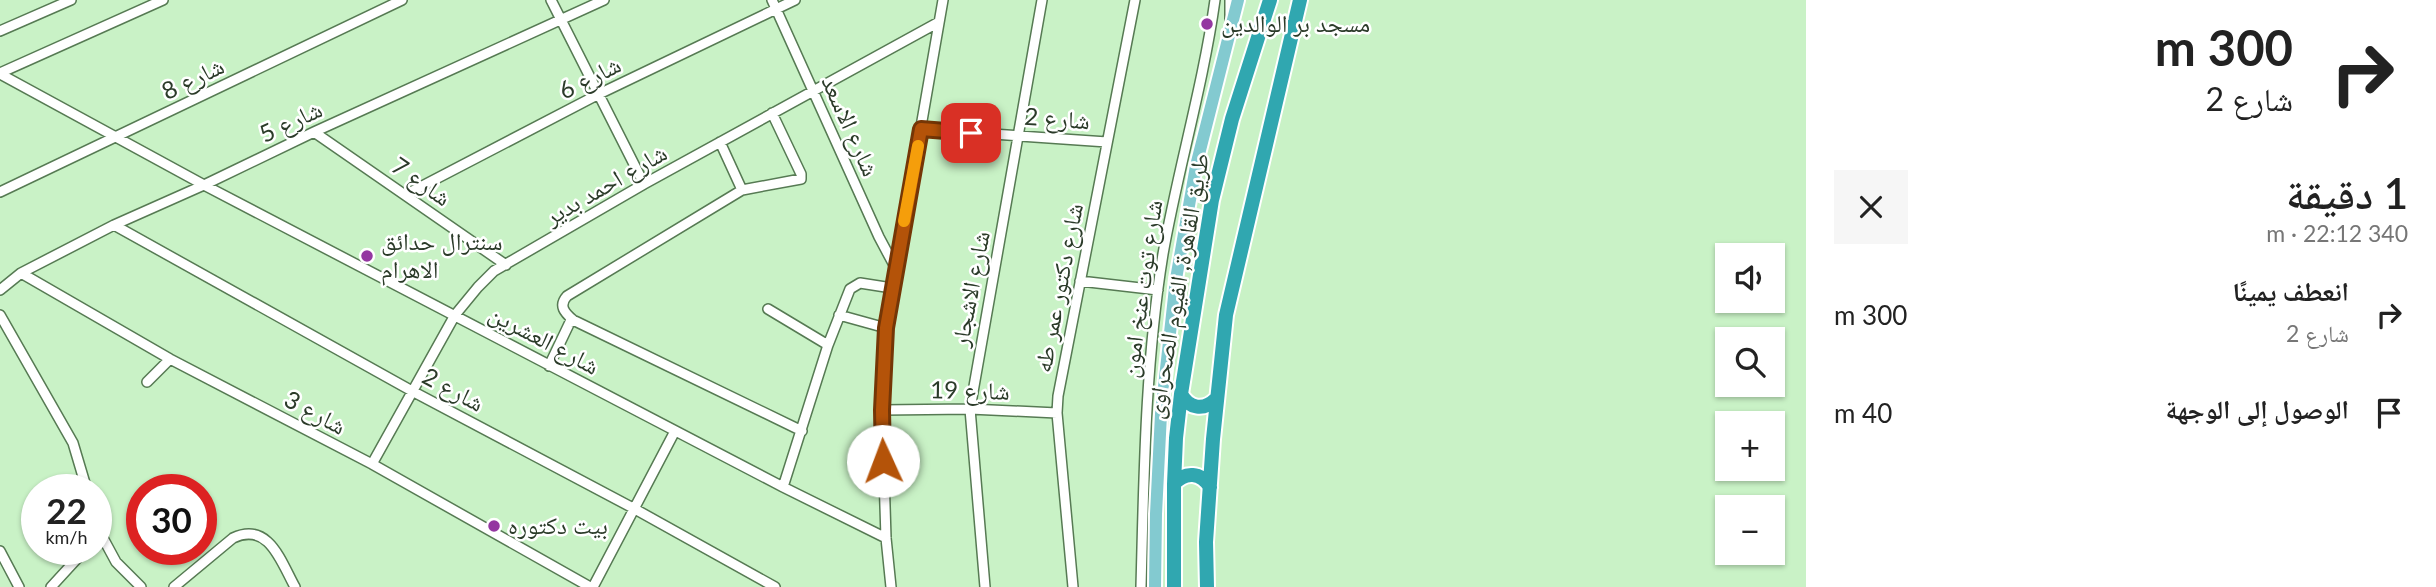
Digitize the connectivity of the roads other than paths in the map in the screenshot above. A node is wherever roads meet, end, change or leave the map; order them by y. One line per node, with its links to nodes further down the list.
1 (71, 0): 19 (street)
2 (163, 0): 20 (street)
3 (402, 0): 27 (street, شارع 8)
4 (551, 0): 16 (street)
5 (604, 0): 16 (street, شارع 5)
6 (795, 0): 15 (street, شارع 6)
7 (943, 0): 17 (street)
8 (1042, 0): 26 (street, شارع الاشجار)
9 (1135, 0): 29 (street, شارع دكتور عمر طه)
10 (1215, 0): 42 (street, شارع توت عنخ امون)
11 (1230, 0): 18 (street)
12 (1238, 0): 18 (main road)
13 (1270, 0): 54 (highway, طريق القاهرة, الفيوم الصحراوى)
14 (1300, 0): 55 (highway)
15 (774, 5): 21 (street, شارع الاسعد); 22 (street, شارع 6)
16 (561, 21): 22 (street); 25 (street, شارع 5)
17 (939, 22): 21 (street, شارع احمد بدير); 24 (street)
18 (1230, 24): 82 (main road)
19 (0, 31)
20 (0, 74): 27 (street, شارع العشرين)
21 (813, 90): 23 (street, شارع احمد بدير); 37 (street, شارع الاسعد)
22 (599, 94): 30 (street); 34 (street, شارع 6)
23 (772, 113): 28 (street, شارع احمد بدير); 32 (street)
24 (921, 129): 26 (street, شارع 2); 37 (street)
25 (314, 132): 31 (street, شارع 5); 34 (street, شارع 7)
26 (1020, 136): 29 (street, شارع 2); 56 (street, شارع الاشجار)
27 (116, 137): 31 (street, شارع العشرين); 33 (street, شارع 8)
28 (720, 142): 30 (street, شارع احمد بدير); 32 (street)
29 (1107, 142): 39 (street, شارع دكتور عمر طه)
30 (644, 184): 36 (street, شارع احمد بدير)
31 (204, 186): 35 (street, شارع 5); 45 (street, شارع العشرين)
32 (743, 190): 47 (street)
33 (0, 192)
34 (405, 195): 36 (street, شارع 7)
35 (114, 225): 38 (street, شارع 5); 53 (street, شارع 2)
36 (506, 265): 45 (street, شارع احمد بدير)
37 (895, 267): 40 (street)
38 (21, 273): 41 (street, شارع 5); 50 (street, شارع 3)
39 (1080, 281): 42 (street); 58 (street, شارع دكتور عمر طه)
40 (892, 288): 46 (street); 48 (street)
41 (0, 290)
42 (1158, 290): 81 (street, شارع توت عنخ امون)
43 (768, 309): 49 (street)
44 (0, 315): 62 (street)
45 (455, 315): 51 (street, شارع العشرين); 53 (street, شارع احمد بدير)
46 (839, 315): 48 (street); 49 (street)
47 (573, 320): 51 (street); 60 (street)
48 (886, 328): 57 (street)
49 (828, 345): 60 (street)
50 (170, 359): 52 (street); 61 (street, شارع 3)
51 (549, 366): 59 (street, شارع العشرين)
52 (146, 382)
53 (412, 391): 61 (street, شارع احمد بدير); 66 (street, شارع 2)
54 (1181, 394): 55 (highway); 63 (highway, طريق القاهرة, الفيوم الصحراوى)
55 (1216, 400): 65 (highway)
56 (970, 409): 57 (street, شارع 19); 58 (street, شارع 19); 79 (street, شارع الاشجار)
57 (882, 410): 67 (street)
58 (1057, 413): 80 (street, شارع دكتور عمر طه)
59 (675, 431): 64 (street, شارع العشرين); 66 (street)
60 (802, 431): 64 (street)
61 (372, 464): 76 (street, شارع 3)
62 (83, 474)
63 (1174, 484): 65 (highway); 83 (highway, طريق القاهرة, الفيوم الصحراوى)
64 (783, 487): 67 (street, شارع العشرين)
65 (1210, 487): 84 (highway)
66 (633, 508): 76 (street); 77 (street, شارع 2)
67 (886, 538): 78 (street)
68 (0, 551): 71 (street)
69 (112, 555): 73 (street)
70 (71, 565): 72 (street)
71 (19, 587)
72 (51, 587)
73 (141, 587)
74 (174, 587): 75 (street)
75 (295, 587)
76 (591, 587)
77 (775, 587)
78 (891, 587)
79 (985, 587)
80 (1073, 587)
81 (1141, 587)
82 (1155, 587)
83 (1174, 587)
84 (1207, 587)

